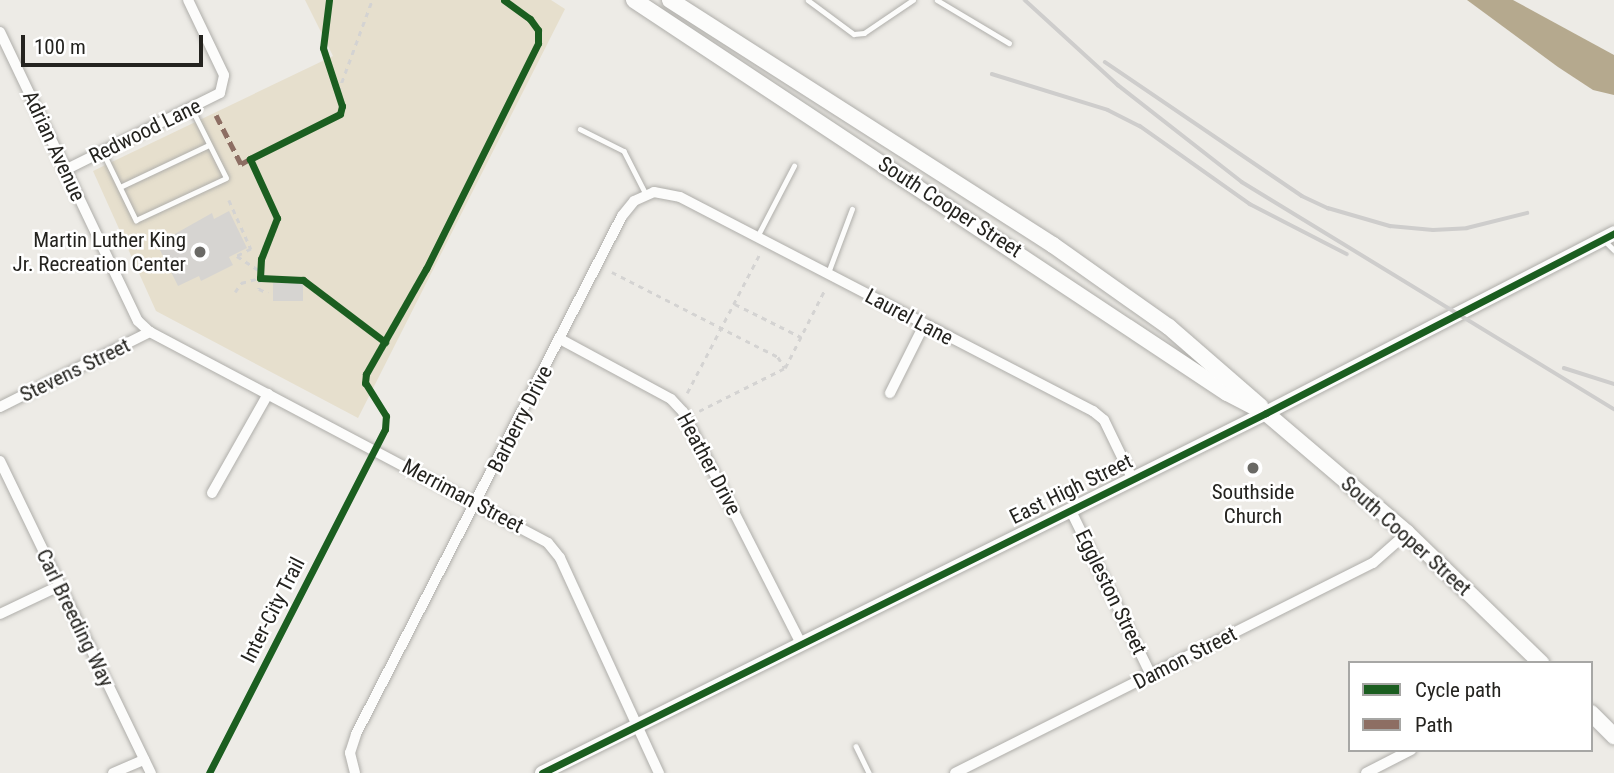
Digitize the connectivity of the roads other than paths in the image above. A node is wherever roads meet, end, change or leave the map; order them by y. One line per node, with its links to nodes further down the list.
1 (188, 0): 9 (street, Redwood Lane)
2 (634, 0): 28 (main road, South Cooper Street)
3 (670, 0): 28 (main road, South Cooper Street)
4 (808, 0): 5 (lane)
5 (913, 0)
6 (937, 0): 8 (lane)
7 (0, 32): 14 (street, Adrian Avenue)
8 (1009, 43)
9 (191, 108): 11 (lane); 12 (street, Redwood Lane)
10 (580, 129): 16 (lane)
11 (209, 145): 15 (lane); 15 (lane)
12 (102, 152): 14 (street, Redwood Lane); 15 (lane)
13 (794, 166): 19 (lane)
14 (65, 170): 23 (street, Adrian Avenue)
15 (120, 187)
16 (650, 193): 19 (street, Laurel Lane); 24 (street, Barberry Drive)
17 (852, 209): 21 (lane)
18 (1609, 236): 20 (lane); 28 (street, East High Street)
19 (757, 238): 21 (street, Laurel Lane)
20 (1614, 250)
21 (828, 274): 22 (street, Laurel Lane)
22 (924, 325): 25 (street); 30 (street, Laurel Lane)
23 (150, 332): 26 (street, Merriman Street); 27 (street, Stevens Street)
24 (560, 339): 32 (street, Barberry Drive); 37 (street, Heather Drive)
25 (890, 393)
26 (268, 394): 31 (street); 32 (street, Merriman Street)
27 (0, 407)
28 (1266, 414): 30 (street, East High Street); 34 (main road, South Cooper Street)
29 (0, 461): 35 (street, Carl Breeding Way)
30 (1132, 478): 33 (street, East High Street)
31 (212, 493)
32 (477, 503): 41 (street, Merriman Street); 48 (street, Barberry Drive)
33 (1070, 509): 37 (street, East High Street); 39 (street, Eggleston Street)
34 (1407, 533): 38 (main road, South Cooper Street); 39 (street, Damon Street)
35 (59, 586): 36 (street); 45 (street, Carl Breeding Way)
36 (0, 614)
37 (801, 644): 41 (street, East High Street)
38 (1539, 661)
39 (1151, 675): 52 (street, Damon Street)
40 (1593, 715): 42 (main road)
41 (636, 726): 49 (street, East High Street); 50 (street, Merriman Street)
42 (1614, 736)
43 (856, 746): 51 (lane)
44 (1407, 752): 53 (street)
45 (144, 760): 46 (street); 47 (street, Carl Breeding Way)
46 (113, 773)
47 (151, 773)
48 (355, 773)
49 (542, 773)
50 (659, 773)
51 (869, 773)
52 (955, 773)
53 (1366, 773)

